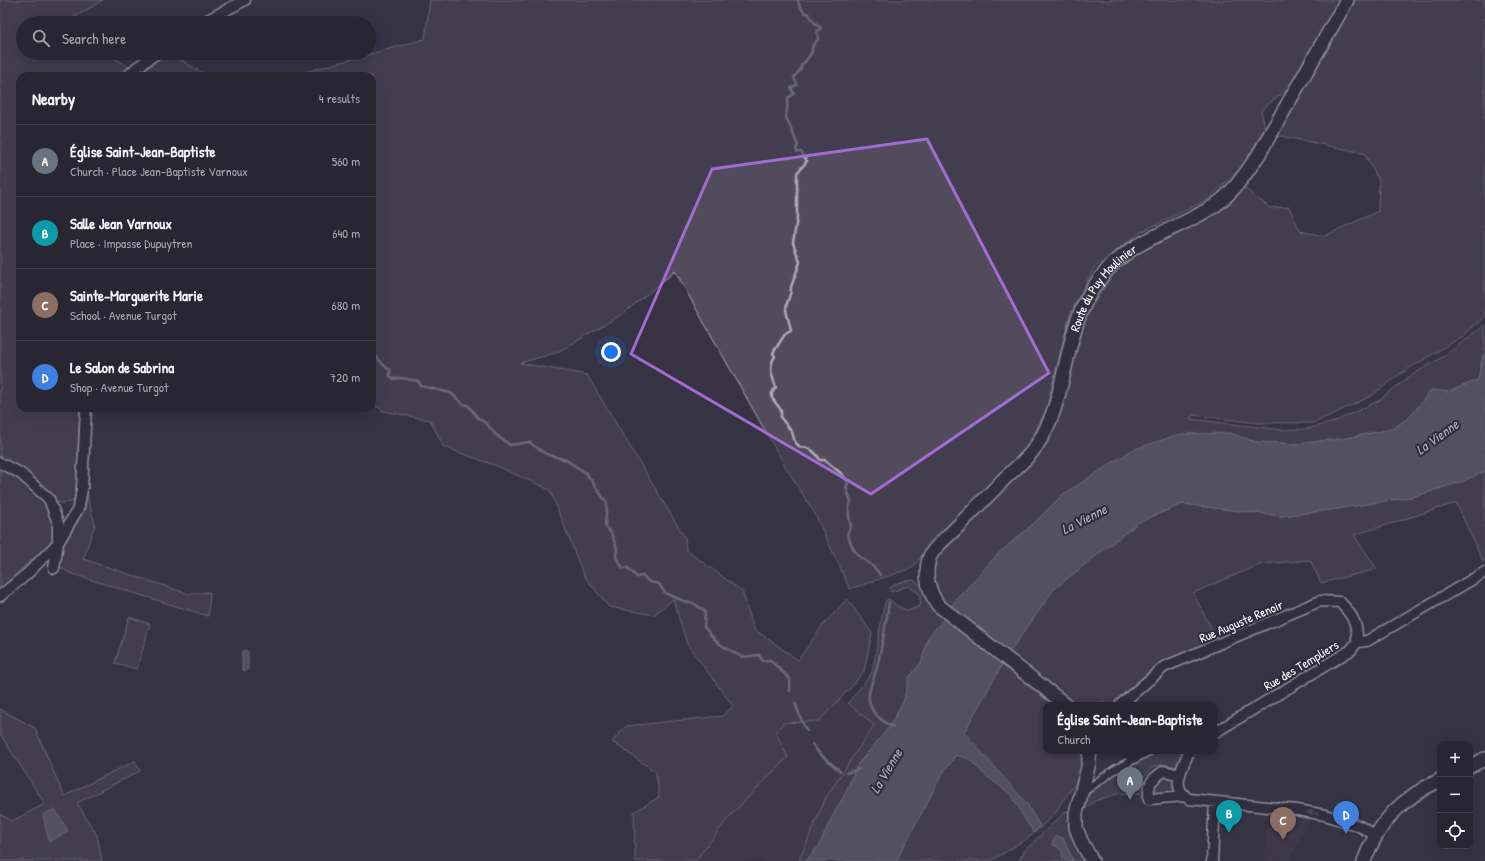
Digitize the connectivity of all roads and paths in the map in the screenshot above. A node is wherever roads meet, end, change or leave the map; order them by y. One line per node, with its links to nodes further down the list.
1 (245, 0): 3 (street)
2 (1347, 0): 13 (main road, Route du Puy Moulinier)
3 (215, 16)
4 (147, 60): 5 (street)
5 (132, 72)
6 (86, 412): 8 (street)
7 (0, 463): 8 (street)
8 (58, 542): 9 (street); 11 (street)
9 (54, 568)
10 (1485, 572): 12 (street, Rue des Templiers)
11 (0, 596)
12 (1357, 642): 14 (street, Rue Auguste Renoir); 15 (street, Rue des Templiers)
13 (1062, 702)
14 (1124, 702)
15 (1217, 731)
16 (1089, 754): 23 (main road)
17 (1144, 754): 23 (street)
18 (1188, 754): 21 (street)
19 (1485, 759): 20 (main road)
20 (1473, 765)
21 (1180, 775): 24 (street); 24 (street)
22 (1437, 782): 26 (main road)
23 (1081, 794): 27 (main road)
24 (1184, 796): 25 (street)
25 (1215, 802): 26 (street, one-way to 25); 28 (street)
26 (1375, 835): 29 (main road)
27 (1092, 861)
28 (1212, 861)
29 (1364, 861)

